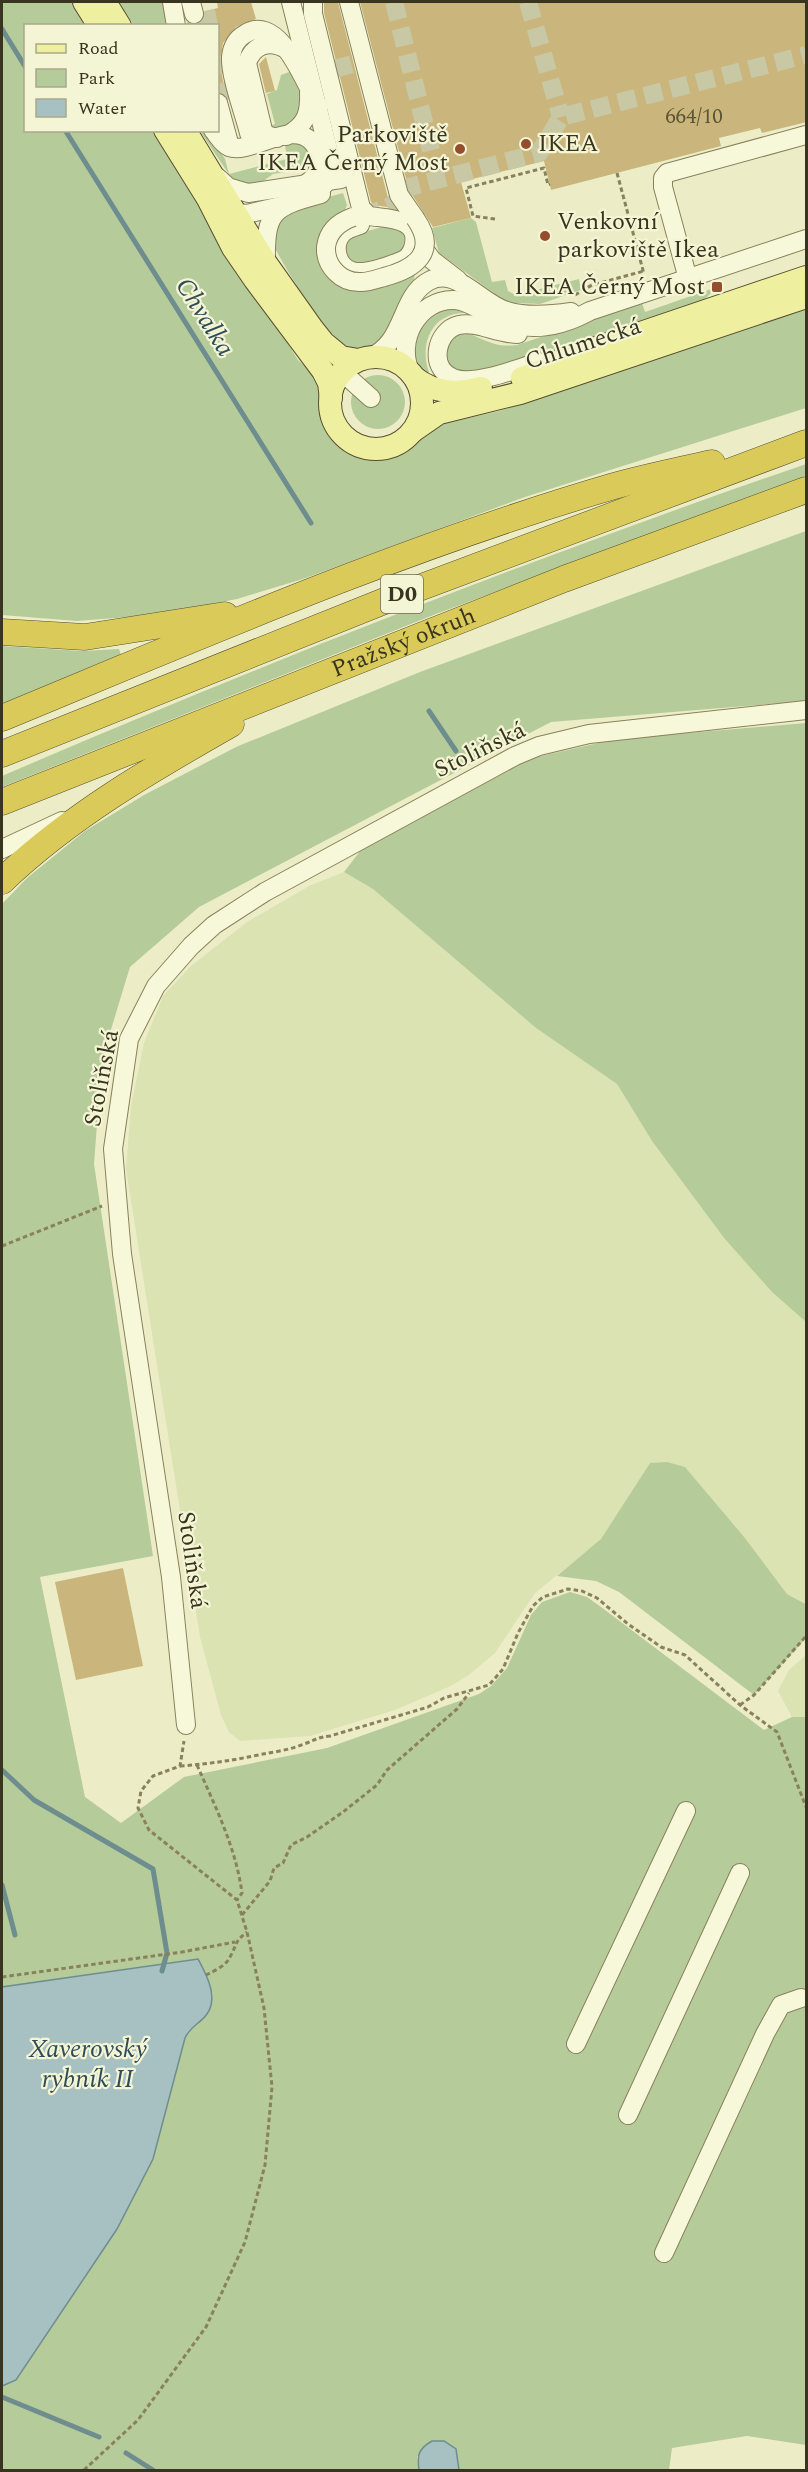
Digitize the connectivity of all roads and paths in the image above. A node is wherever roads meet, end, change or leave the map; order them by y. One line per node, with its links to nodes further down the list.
1 (84, 2): 7 (main road)
2 (105, 2): 8 (main road)
3 (172, 2): 9 (lane)
4 (291, 2): 10 (lane)
5 (313, 2): 28 (lane)
6 (349, 2): 28 (lane)
7 (98, 24)
8 (119, 24)
9 (176, 24)
10 (308, 66): 11 (lane); 13 (lane)
11 (309, 90): 13 (lane); 18 (lane); 18 (lane)
12 (223, 102): 18 (lane)
13 (318, 106): 22 (lane)
14 (166, 132): 23 (main road)
15 (186, 132): 19 (main road)
16 (214, 132): 18 (lane)
17 (807, 135): 35 (lane)
18 (262, 141): 22 (lane)
19 (211, 172): 22 (lane); 25 (main road)
20 (617, 173): 32 (path)
21 (550, 184): 26 (path)
22 (306, 188): 24 (lane); 25 (lane)
23 (208, 199): 25 (lane); 30 (main road)
24 (292, 203): 25 (lane); 31 (lane)
25 (235, 214): 30 (lane); 31 (main road)
26 (495, 219)
27 (356, 221): 28 (lane, bridge)
28 (410, 221)
29 (807, 239): 35 (lane)
30 (233, 248): 46 (main road)
31 (266, 264): 44 (main road)
32 (644, 271): 37 (path); 38 (path)
33 (450, 276): 36 (lane); 36 (lane); 40 (lane); 41 (lane)
34 (807, 277): 43 (main road, Chlumecká)
35 (688, 279): 37 (lane)
36 (422, 286): 44 (lane)
37 (649, 292): 41 (lane)
38 (582, 293)
39 (807, 297): 48 (main road, Chlumecká)
40 (440, 303): 42 (lane); 45 (lane)
41 (590, 311): 42 (lane)
42 (552, 327): 43 (lane)
43 (561, 360): 45 (main road, Chlumecká)
44 (356, 363): 45 (main road); 46 (main road); 47 (lane)
45 (413, 376): 48 (main road)
46 (331, 398): 48 (main road)
47 (371, 398)
48 (413, 431)
49 (807, 442): 51 (highway); 56 (highway, Pražský okruh / D0)
50 (807, 490): 53 (highway, Pražský okruh / D0)
51 (279, 606): 52 (highway); 55 (highway)
52 (2, 632)
53 (314, 678): 57 (highway); 58 (highway, Pražský okruh / D0)
54 (807, 710): 61 (lane, Stoliňská)
55 (2, 718)
56 (2, 754)
57 (105, 800): 59 (lane); 60 (highway)
58 (2, 802)
59 (2, 849)
60 (2, 881)
61 (118, 1200): 62 (path); 66 (lane, Stoliňská)
62 (2, 1245)
63 (807, 1636): 65 (path)
64 (468, 1693): 65 (path); 67 (path); 73 (path)
65 (741, 1705): 69 (path)
66 (186, 1725): 68 (path)
67 (196, 1765): 68 (path); 72 (path)
68 (180, 1766): 72 (path)
69 (807, 1807)
70 (686, 1810): 79 (lane)
71 (740, 1873): 80 (lane)
72 (237, 1900): 73 (path)
73 (242, 1915): 74 (path)
74 (247, 1932): 75 (path); 82 (path)
75 (235, 1942): 76 (path); 77 (path)
76 (206, 1975)
77 (2, 1977)
78 (801, 1998): 81 (lane)
79 (576, 2044)
80 (628, 2115)
81 (664, 2253)
82 (84, 2470)

